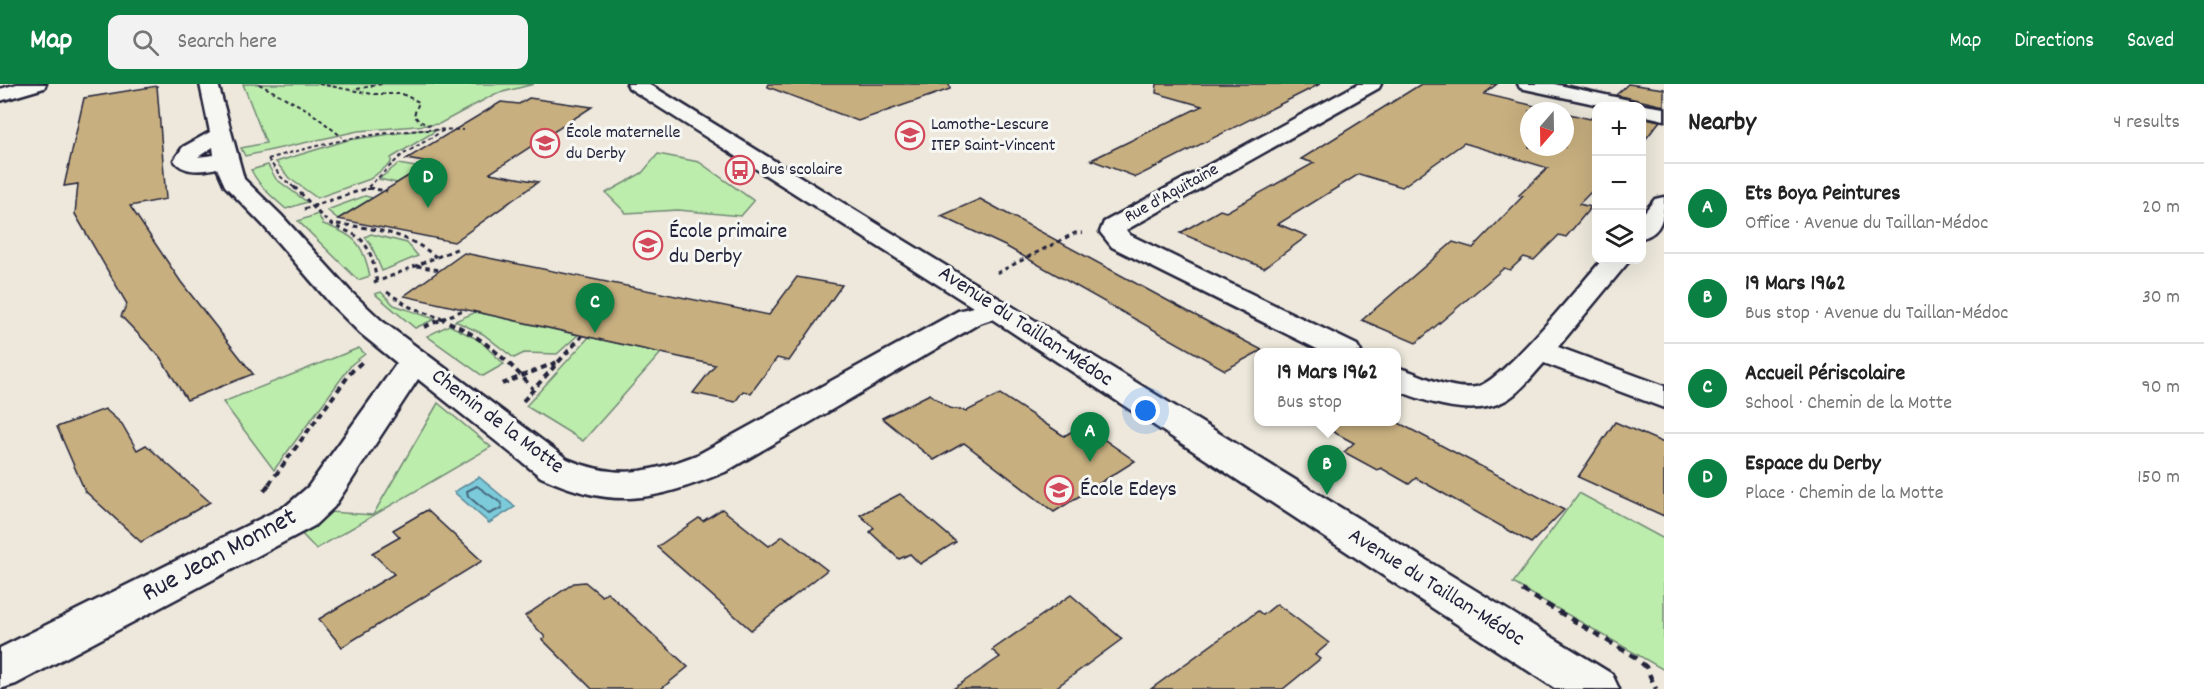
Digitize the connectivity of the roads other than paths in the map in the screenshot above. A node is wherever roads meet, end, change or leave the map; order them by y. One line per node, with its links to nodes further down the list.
1 (37, 84): 6 (street)
2 (209, 84): 14 (street, Chemin de la Motte)
3 (636, 84): 13 (street, Avenue du Taillan-Médoc)
4 (1372, 84): 15 (street, Rue d'Aquitaine)
5 (1527, 84): 7 (street)
6 (0, 95)
7 (1610, 102)
8 (1646, 110): 9 (street)
9 (1664, 114)
10 (1664, 204): 11 (street)
11 (1646, 224)
12 (1613, 264): 16 (street)
13 (996, 309): 14 (street, Chemin de la Motte); 20 (street, Avenue du Taillan-Médoc)
14 (392, 343): 19 (street, Rue Jean Monnet)
15 (1338, 348)
16 (1539, 350): 17 (street); 18 (street)
17 (1401, 380)
18 (1664, 398)
19 (0, 670)
20 (1595, 689)

